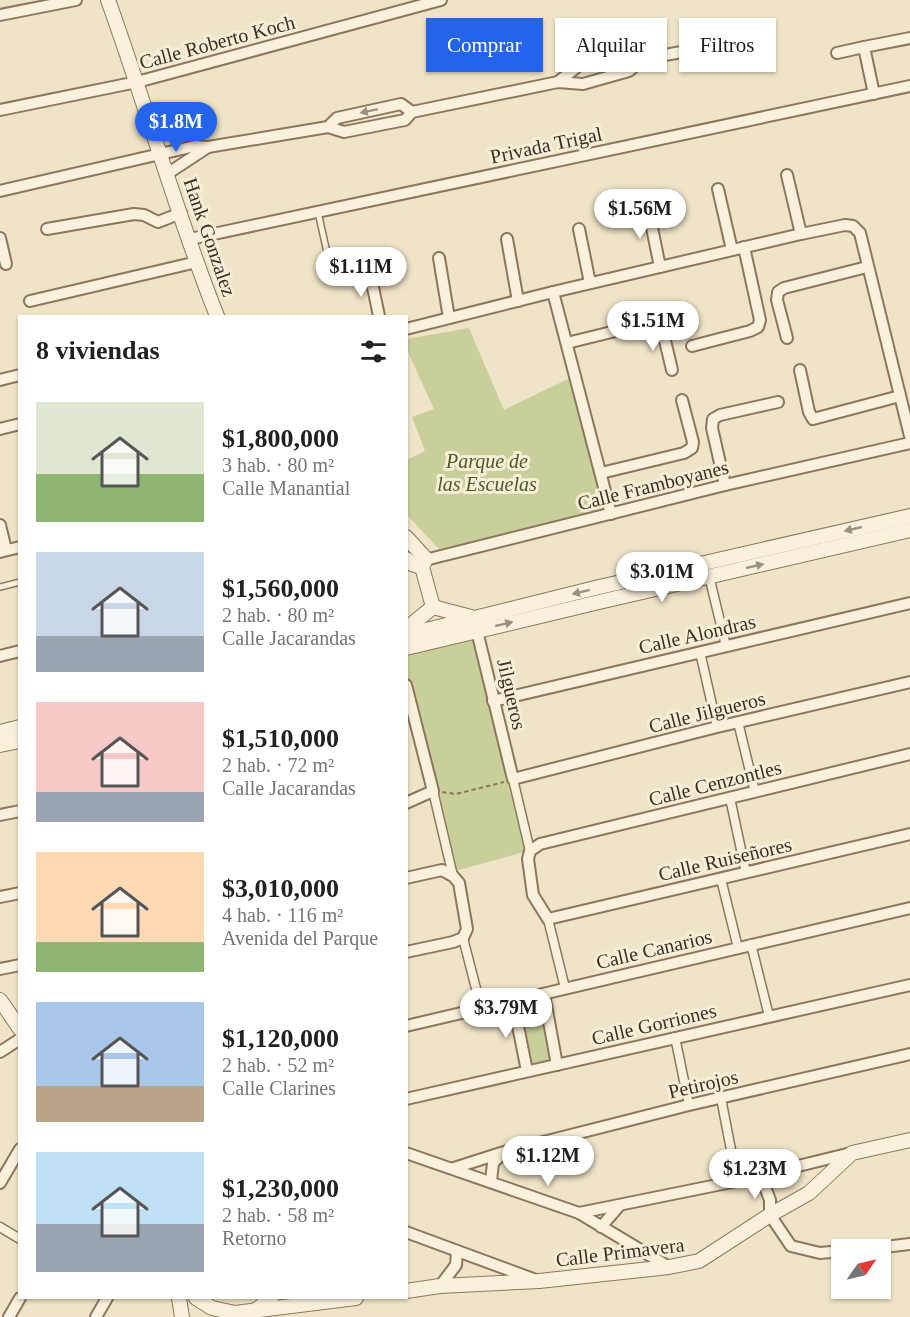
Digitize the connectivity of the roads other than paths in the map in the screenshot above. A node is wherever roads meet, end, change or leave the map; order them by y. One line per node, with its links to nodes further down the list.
1 (76, 0): 4 (street)
2 (108, 0): 10 (street, Hank Gonzalez)
3 (441, 0): 10 (street, Calle Roberto Koch)
4 (0, 15)
5 (910, 38): 6 (street)
6 (864, 47): 7 (street); 13 (street)
7 (837, 53)
8 (571, 72): 11 (street)
9 (625, 72): 11 (street)
10 (137, 82): 14 (street, Calle Roberto Koch); 18 (street, Hank Gonzalez)
11 (558, 82): 15 (street)
12 (910, 86): 13 (street, Privada Trigal)
13 (874, 94): 24 (street, Privada Trigal)
14 (0, 110)
15 (412, 112): 16 (street); 16 (street, one-way to 16)
16 (328, 127): 17 (street)
17 (208, 147): 18 (street); 19 (street)
18 (160, 156): 19 (street, Hank Gonzalez); 22 (street)
19 (167, 174): 25 (street, Hank Gonzalez)
20 (787, 175): 28 (street)
21 (718, 189): 33 (street)
22 (0, 190)
23 (648, 208): 38 (street)
24 (318, 212): 30 (street, Privada Trigal); 34 (lane)
25 (181, 213): 26 (street); 30 (street, Hank Gonzalez)
26 (47, 229)
27 (579, 229): 41 (street)
28 (801, 234): 32 (street); 39 (street)
29 (0, 238): 37 (street)
30 (190, 239): 36 (street, Hank Gonzalez)
31 (507, 239): 44 (street)
32 (744, 247): 33 (street); 51 (street)
33 (732, 250): 38 (street)
34 (328, 257)
35 (439, 258): 47 (street)
36 (197, 262): 43 (street); 45 (street, Hank Gonzalez)
37 (6, 264)
38 (660, 267): 41 (street)
39 (867, 267): 49 (street); 56 (street)
40 (370, 273): 46 (street)
41 (590, 283): 42 (street)
42 (553, 292): 44 (street); 50 (street)
43 (30, 301)
44 (518, 301): 47 (street)
45 (217, 315)
46 (380, 315)
47 (449, 318): 48 (street)
48 (408, 328)
49 (787, 338)
50 (567, 343): 52 (street); 63 (street)
51 (692, 346)
52 (672, 370)
53 (800, 370): 56 (street)
54 (18, 376): 55 (street)
55 (0, 380)
56 (900, 396): 61 (street)
57 (682, 400): 63 (street)
58 (778, 402): 64 (street)
59 (18, 424): 60 (street)
60 (0, 429)
61 (910, 436)
62 (910, 443): 64 (street, Calle Framboyanes)
63 (601, 473): 65 (street)
64 (725, 485): 65 (street, Calle Framboyanes)
65 (611, 514): 72 (street, Calle Framboyanes)
66 (910, 516): 78 (street, one-way to 78)
67 (0, 525): 71 (street)
68 (910, 530): 73 (street, one-way to 68)
69 (408, 544): 72 (street)
70 (18, 547): 71 (street)
71 (3, 551)
72 (414, 563): 77 (street)
73 (709, 576): 78 (street, one-way to 73); 81 (street)
74 (18, 582): 75 (lane)
75 (0, 587)
76 (910, 603): 81 (street, Calle Alondras)
77 (433, 607): 78 (street); 79 (street)
78 (475, 624): 80 (street); 82 (street); 88 (street, Jilgueros)
79 (408, 627)
80 (408, 635)
81 (726, 646): 84 (street, Calle Alondras)
82 (408, 647)
83 (18, 652): 85 (street)
84 (700, 652): 88 (street, Calle Alondras); 92 (street)
85 (0, 656)
86 (910, 682): 89 (street, Calle Jilgueros)
87 (408, 700): 90 (street)
88 (493, 701): 97 (street, Jilgueros)
89 (738, 722): 92 (street, Calle Jilgueros); 99 (street)
90 (411, 723): 98 (street)
91 (18, 728): 93 (street)
92 (717, 728): 97 (street, Calle Jilgueros)
93 (0, 732)
94 (18, 742): 95 (street)
95 (0, 746)
96 (910, 754): 99 (street, Calle Cenzontles)
97 (513, 779): 105 (street)
98 (434, 791): 101 (street); 107 (street)
99 (755, 792): 100 (street, Calle Cenzontles)
100 (730, 798): 105 (street, Calle Cenzontles); 106 (street)
101 (408, 802)
102 (18, 811): 103 (street)
103 (0, 815)
104 (910, 834): 106 (street, Calle Ruiseñores)
105 (530, 851): 113 (street)
106 (746, 873): 109 (street, Calle Ruiseñores)
107 (453, 876): 108 (street); 114 (street)
108 (408, 878)
109 (721, 879): 113 (street, Calle Ruiseñores); 116 (street)
110 (18, 893): 111 (street)
111 (0, 897)
112 (910, 908): 115 (street, Calle Canarios)
113 (548, 919): 121 (street)
114 (463, 938): 117 (street); 125 (street)
115 (751, 944): 116 (street, Calle Canarios); 126 (street)
116 (738, 948): 121 (street, Calle Canarios)
117 (408, 952)
118 (18, 965): 119 (street)
119 (0, 969)
120 (910, 984): 126 (street, Calle Gorriones)
121 (565, 988): 122 (street, Calle Canarios)
122 (544, 994): 124 (street, Calle Canarios); 133 (street)
123 (0, 1000): 127 (street)
124 (513, 1001): 125 (street, Calle Canarios); 134 (street)
125 (481, 1008): 128 (street, Calle Canarios)
126 (769, 1016): 129 (street, Calle Gorriones)
127 (18, 1026)
128 (408, 1026)
129 (675, 1037): 133 (street, Calle Gorriones); 137 (street)
130 (18, 1040): 131 (street)
131 (0, 1052)
132 (910, 1054): 135 (street, Petirojos)
133 (556, 1065): 134 (street, Calle Gorriones)
134 (527, 1071): 136 (street, Calle Gorriones)
135 (721, 1098): 137 (street, Petirojos); 146 (street)
136 (408, 1099)
137 (689, 1105): 140 (street, Petirojos)
138 (910, 1140): 141 (street)
139 (18, 1152): 147 (street)
140 (504, 1152): 143 (street, Petirojos); 145 (street)
141 (852, 1153): 144 (street); 150 (street, Calle Primavera)
142 (408, 1154): 143 (street)
143 (454, 1168): 145 (street)
144 (752, 1178): 146 (street); 150 (street)
145 (491, 1181): 149 (street)
146 (737, 1181): 148 (street)
147 (0, 1183)
148 (619, 1206): 149 (street); 152 (street)
149 (579, 1212): 152 (street)
150 (770, 1215): 158 (street); 159 (street, Calle Primavera)
151 (0, 1227): 154 (street)
152 (601, 1227): 159 (street)
153 (408, 1233): 157 (street)
154 (18, 1238)
155 (910, 1244): 156 (street)
156 (891, 1246)
157 (457, 1251): 160 (street); 161 (street)
158 (831, 1252)
159 (669, 1267): 160 (street, Calle Primavera)
160 (539, 1281): 161 (street, Calle Primavera)
161 (440, 1286): 162 (street, Calle Primavera)
162 (408, 1291)
163 (19, 1299): 171 (street)
164 (106, 1299): 172 (street)
165 (179, 1299): 173 (street)
166 (198, 1299): 170 (street)
167 (270, 1299): 169 (street)
168 (348, 1299): 169 (street)
169 (255, 1311): 170 (street)
170 (233, 1315)
171 (9, 1317)
172 (96, 1317)
173 (182, 1317)

